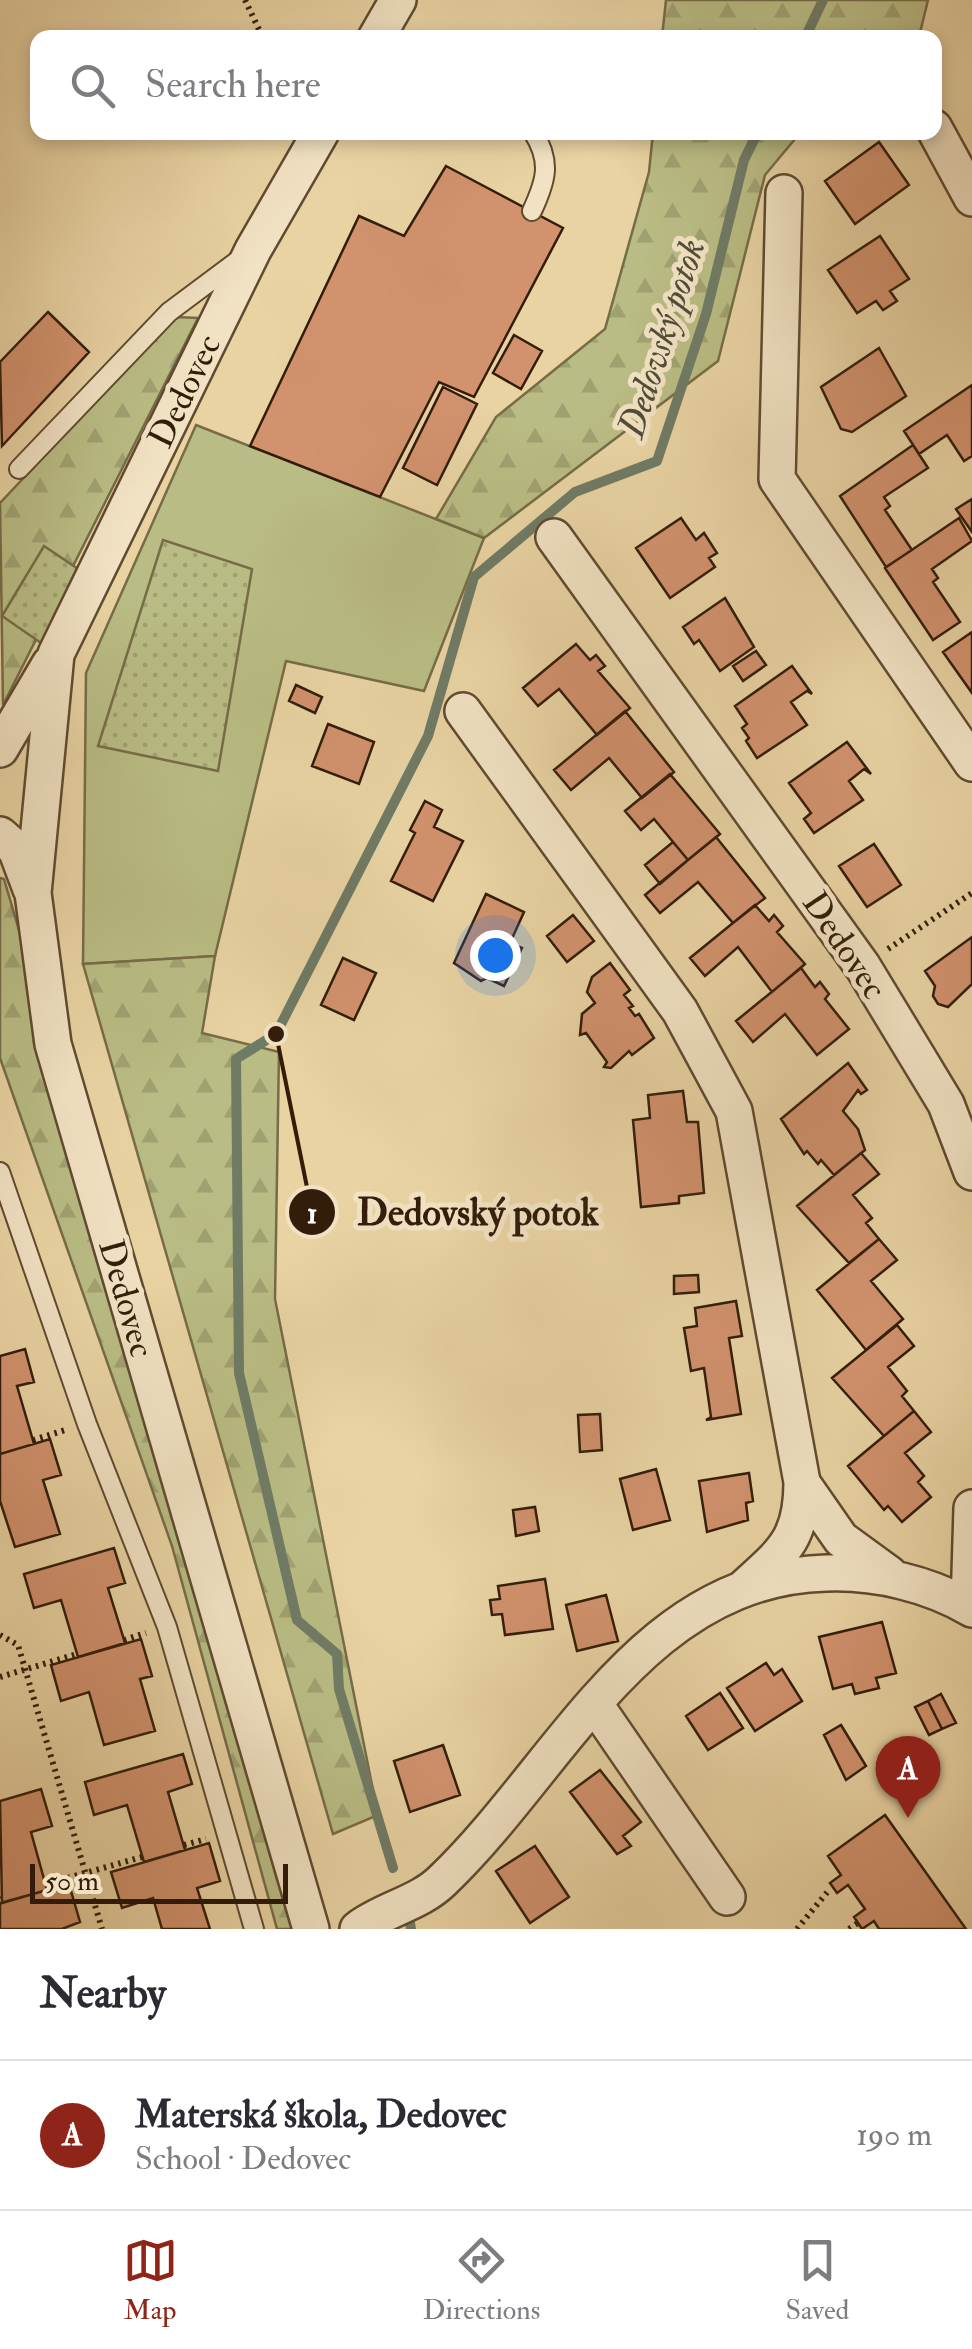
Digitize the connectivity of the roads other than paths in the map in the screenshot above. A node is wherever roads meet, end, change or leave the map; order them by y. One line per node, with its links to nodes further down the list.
1 (398, 0): 2 (street)
2 (381, 30)
3 (316, 140): 9 (street, Dedovec)
4 (538, 140): 8 (lane)
5 (941, 140): 7 (street)
6 (784, 193): 15 (street)
7 (972, 198)
8 (532, 212)
9 (253, 250): 10 (lane); 12 (street, Dedovec)
10 (19, 469)
11 (554, 537): 19 (street, Dedovec)
12 (56, 654): 14 (street, Dedovec); 17 (street, Dedovec)
13 (462, 711): 20 (street)
14 (4, 732)
15 (972, 763)
16 (0, 835): 17 (street)
17 (32, 893): 29 (street, Dedovec)
18 (0, 1172): 28 (lane)
19 (972, 1172)
20 (802, 1482): 22 (street); 23 (street)
21 (972, 1508): 24 (street)
22 (901, 1581): 23 (street); 24 (street)
23 (746, 1586): 25 (street)
24 (970, 1608)
25 (596, 1706): 26 (street); 27 (street)
26 (727, 1897)
27 (359, 1928)
28 (254, 1929)
29 (311, 1929)

